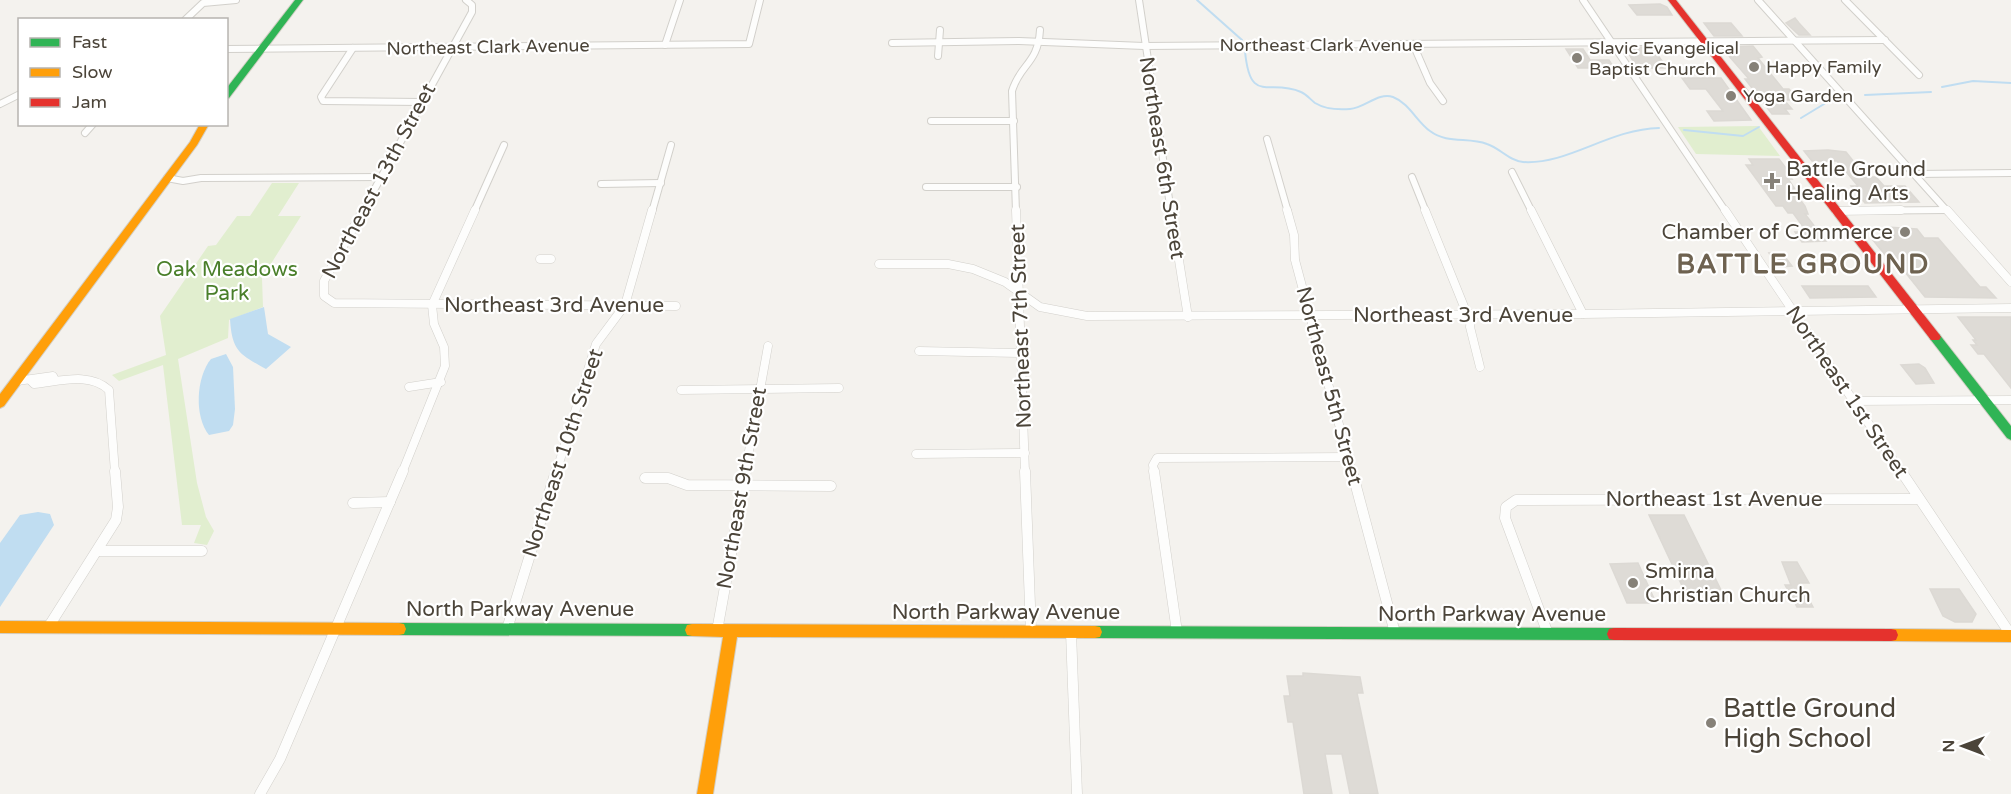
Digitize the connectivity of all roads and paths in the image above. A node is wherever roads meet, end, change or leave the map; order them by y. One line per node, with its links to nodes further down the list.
1 (236, 0): 11 (street)
2 (299, 0): 27 (street)
3 (680, 0): 22 (street)
4 (760, 0): 22 (street, Northeast Clark Avenue)
5 (1139, 0): 23 (street, Northeast 6th Street)
6 (1583, 0): 18 (street, Northeast 1st Street)
7 (1672, 0): 16 (street)
8 (1758, 0): 14 (street)
9 (1845, 0): 15 (street)
10 (468, 1): 25 (street, Northeast 13th Street)
11 (187, 18)
12 (940, 30): 20 (street)
13 (1040, 30): 17 (street, Northeast 7th Street)
14 (1792, 40): 15 (street, Northeast Clark Avenue); 16 (street, Northeast Clark Avenue); 46 (street)
15 (1885, 40): 29 (street)
16 (1703, 41): 18 (street, Northeast Clark Avenue); 55 (street)
17 (1040, 42): 20 (street, Northeast Clark Avenue); 23 (street, Northeast Clark Avenue); 37 (street, Northeast 7th Street)
18 (1612, 42): 21 (street, Northeast Clark Avenue); 66 (street, Northeast 1st Street)
19 (892, 43): 20 (street, Northeast Clark Avenue)
20 (939, 43): 28 (street)
21 (1413, 44): 23 (street, Northeast Clark Avenue); 33 (street)
22 (665, 45): 25 (street, Northeast Clark Avenue)
23 (1144, 46): 69 (street, Northeast 6th Street)
24 (353, 48): 25 (street, Northeast Clark Avenue); 27 (street, Northeast Clark Avenue); 32 (street)
25 (452, 48): 34 (street, Northeast 13th Street)
26 (228, 49): 27 (street, Northeast Clark Avenue)
27 (262, 49): 30 (street)
28 (938, 56)
29 (1918, 75)
30 (228, 93)
31 (18, 95): 35 (street)
32 (323, 101): 34 (street)
33 (1443, 101)
34 (421, 102): 47 (street, Northeast 13th Street)
35 (0, 104)
36 (931, 121): 37 (street)
37 (1014, 121): 53 (street, Northeast 7th Street)
38 (91, 126): 40 (street)
39 (204, 126): 49 (street)
40 (85, 134)
41 (1267, 139): 70 (street, Northeast 5th Street)
42 (504, 145): 61 (street)
43 (671, 145): 50 (street, Northeast 10th Street)
44 (1512, 172): 67 (street)
45 (2011, 173): 46 (street)
46 (1916, 174): 54 (street)
47 (382, 177): 49 (street); 61 (street, Northeast 13th Street)
48 (1412, 177): 68 (street)
49 (174, 178): 75 (street)
50 (661, 183): 51 (street); 62 (street, Northeast 10th Street)
51 (601, 184)
52 (926, 187): 53 (street)
53 (1017, 187): 60 (street, Northeast 7th Street)
54 (1947, 210): 55 (street); 59 (street)
55 (1836, 211): 65 (street)
56 (540, 259): 57 (street)
57 (551, 259)
58 (879, 264): 60 (street, Northeast 3rd Avenue)
59 (2011, 282)
60 (1019, 293): 69 (street, Northeast 3rd Avenue); 73 (street, Northeast 7th Street)
61 (432, 305): 62 (street, Northeast 3rd Avenue); 76 (street)
62 (625, 305): 63 (street, Northeast 3rd Avenue); 100 (street, Northeast 10th Street)
63 (676, 306)
64 (2011, 308): 65 (street, Northeast 3rd Avenue)
65 (1912, 309): 66 (street, Northeast 3rd Avenue); 81 (street)
66 (1793, 311): 67 (street, Northeast 3rd Avenue); 83 (street, Northeast 1st Street)
67 (1583, 314): 68 (street, Northeast 3rd Avenue)
68 (1469, 315): 70 (street, Northeast 3rd Avenue); 74 (street)
69 (1188, 316): 70 (street, Northeast 3rd Avenue)
70 (1312, 316): 88 (street, Northeast 5th Street)
71 (768, 346): 79 (street, Northeast 9th Street)
72 (919, 351): 73 (street)
73 (1022, 353): 86 (street, Northeast 7th Street)
74 (1480, 367)
75 (17, 381): 84 (street); 95 (street)
76 (441, 382): 77 (street); 94 (street)
77 (409, 387)
78 (838, 388): 79 (street)
79 (760, 389): 80 (street); 90 (street, Northeast 9th Street)
80 (681, 390)
81 (1984, 400): 82 (street); 83 (street); 85 (street)
82 (2011, 400)
83 (1853, 401): 92 (street, Northeast 1st Street)
84 (0, 403)
85 (2011, 435)
86 (1025, 453): 87 (street); 103 (street, Northeast 7th Street)
87 (916, 454)
88 (1347, 457): 105 (street); 106 (street, Northeast 5th Street)
89 (645, 478): 90 (street)
90 (742, 486): 91 (street); 101 (street, Northeast 9th Street)
91 (831, 486)
92 (1919, 499): 107 (street, Northeast 1st Avenue); 108 (street, Northeast 1st Street)
93 (353, 502): 94 (street)
94 (390, 502): 99 (street)
95 (97, 551): 96 (street); 97 (street)
96 (202, 551)
97 (49, 626): 98 (street, North Parkway Avenue); 99 (street, North Parkway Avenue)
98 (0, 627)
99 (337, 628): 100 (street, North Parkway Avenue); 109 (street)
100 (507, 629): 101 (street, North Parkway Avenue)
101 (717, 631): 102 (street, North Parkway Avenue)
102 (731, 632): 103 (street, North Parkway Avenue); 110 (street)
103 (1031, 632): 104 (street, North Parkway Avenue)
104 (1071, 632): 105 (street, North Parkway Avenue); 111 (street)
105 (1177, 632): 106 (street, North Parkway Avenue)
106 (1395, 633): 107 (street, North Parkway Avenue)
107 (1548, 634): 108 (street, North Parkway Avenue)
108 (2011, 635)
109 (260, 794)
110 (705, 794)
111 (1077, 794)

